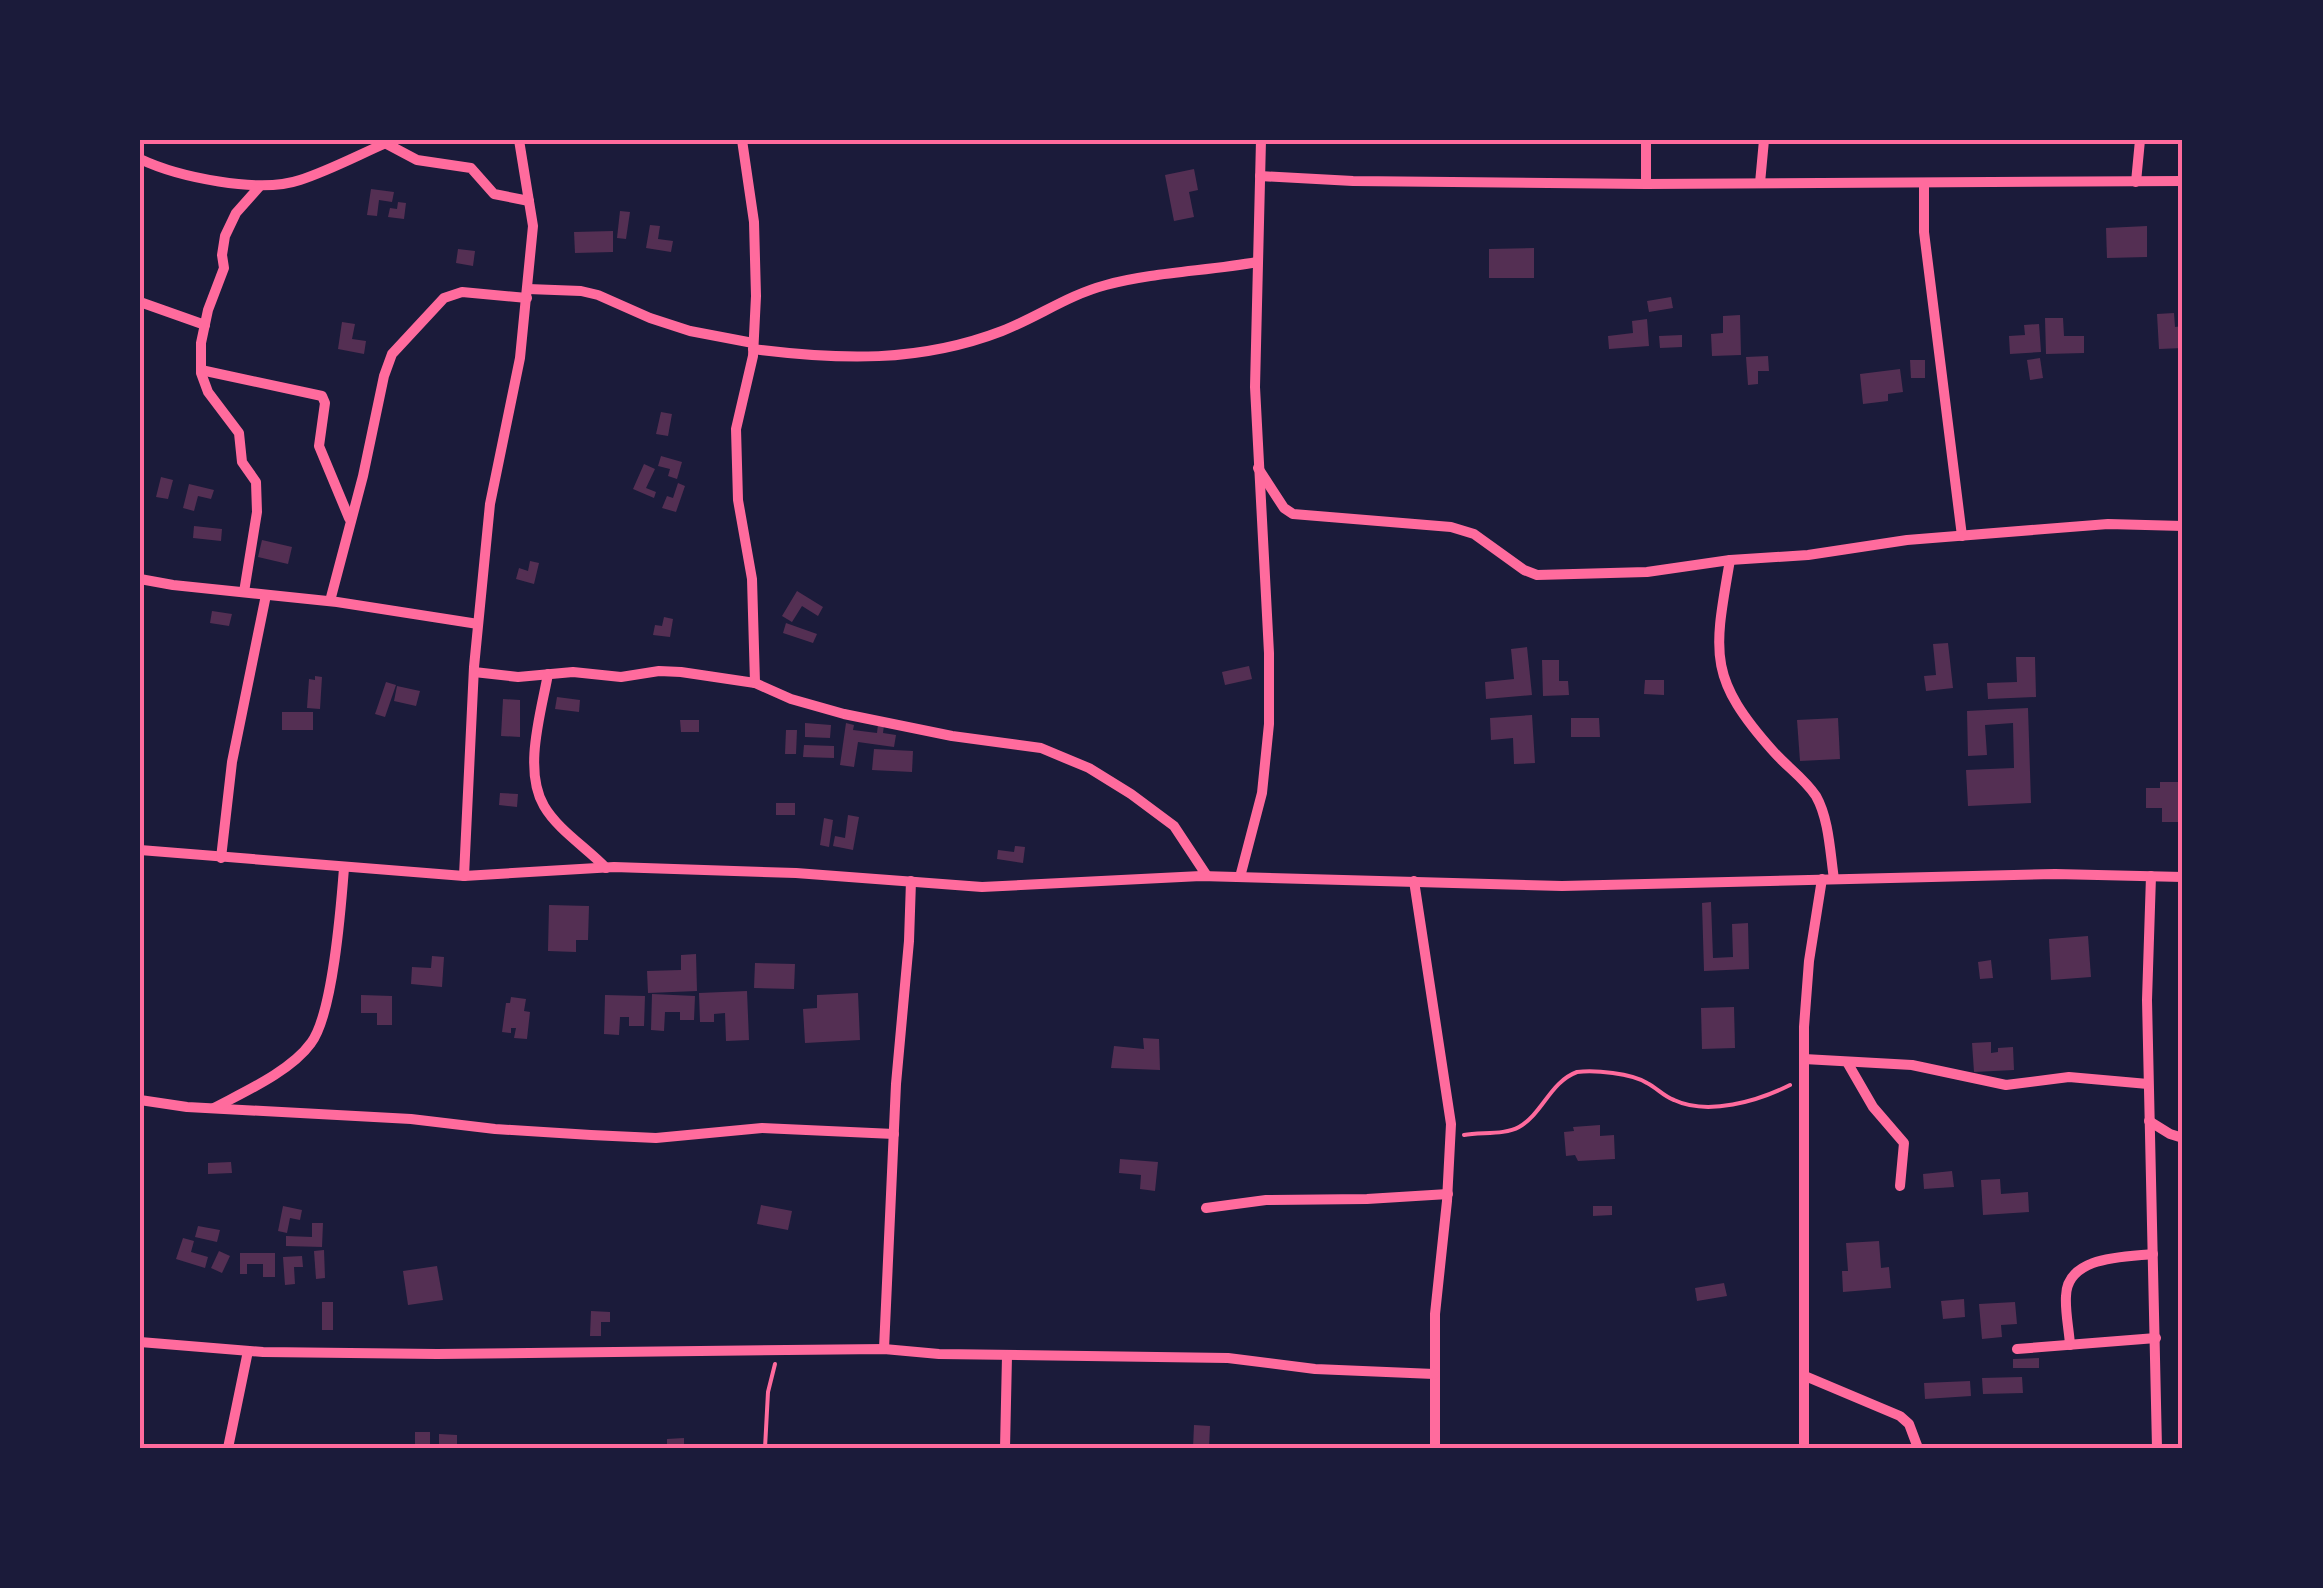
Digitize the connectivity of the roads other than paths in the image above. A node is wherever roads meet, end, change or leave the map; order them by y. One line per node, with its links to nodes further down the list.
1 (519, 140): 16 (street)
2 (742, 140): 21 (street)
3 (1261, 140): 9 (street)
4 (1646, 140): 14 (street)
5 (1764, 140): 12 (street)
6 (2140, 140): 11 (street)
7 (389, 142): 15 (street); 16 (street)
8 (140, 158): 15 (street)
9 (1260, 176): 14 (street); 17 (street)
10 (2183, 181): 11 (street)
11 (2136, 182): 13 (street)
12 (1760, 183): 13 (street); 14 (street)
13 (1924, 183): 26 (street)
14 (1646, 184)
15 (260, 186): 20 (street)
16 (529, 201): 18 (street)
17 (1257, 262): 21 (street); 23 (street)
18 (527, 293): 21 (street); 24 (street); 32 (street)
19 (140, 302): 20 (street)
20 (205, 325): 22 (street)
21 (753, 346): 35 (street)
22 (201, 370): 24 (street); 29 (street)
23 (1258, 468): 27 (street); 43 (street)
24 (350, 520): 31 (street)
25 (2183, 526): 26 (street)
26 (1962, 536): 27 (street)
27 (1730, 560): 45 (street)
28 (140, 578): 29 (street)
29 (244, 592): 30 (street)
30 (266, 594): 31 (street); 37 (street)
31 (330, 601): 32 (street)
32 (478, 624): 33 (street)
33 (474, 672): 34 (street); 40 (street)
34 (548, 674): 35 (street); 39 (street)
35 (755, 683): 41 (street)
36 (140, 850): 37 (street)
37 (222, 858): 38 (street)
38 (344, 868): 40 (street); 52 (street)
39 (606, 868): 40 (street); 46 (street)
40 (464, 876)
41 (1207, 876): 43 (street); 46 (street)
42 (2152, 876): 44 (street); 45 (street); 50 (street)
43 (1240, 877): 47 (street)
44 (2183, 877)
45 (1828, 879): 47 (street); 48 (street)
46 (911, 881): 54 (street)
47 (1414, 882): 57 (street)
48 (1804, 1059): 49 (street); 68 (street)
49 (1847, 1062): 50 (street); 56 (street)
50 (2148, 1084): 53 (street)
51 (140, 1100): 52 (street)
52 (213, 1108): 54 (street)
53 (2149, 1121): 55 (street); 59 (street)
54 (894, 1134): 63 (street)
55 (2183, 1138)
56 (1900, 1186)
57 (1448, 1194): 58 (street); 67 (street)
58 (1206, 1208)
59 (2153, 1254): 60 (street); 62 (street)
60 (2156, 1338): 62 (street); 74 (street)
61 (140, 1342): 65 (street)
62 (2070, 1345): 64 (street)
63 (884, 1349): 65 (street); 66 (street)
64 (2018, 1349)
65 (248, 1351): 69 (street)
66 (1007, 1356): 67 (street); 70 (street)
67 (1434, 1374): 71 (street)
68 (1805, 1376): 72 (street); 73 (street)
69 (228, 1448)
70 (1005, 1448)
71 (1435, 1448)
72 (1804, 1448)
73 (1918, 1448)
74 (2157, 1448)

